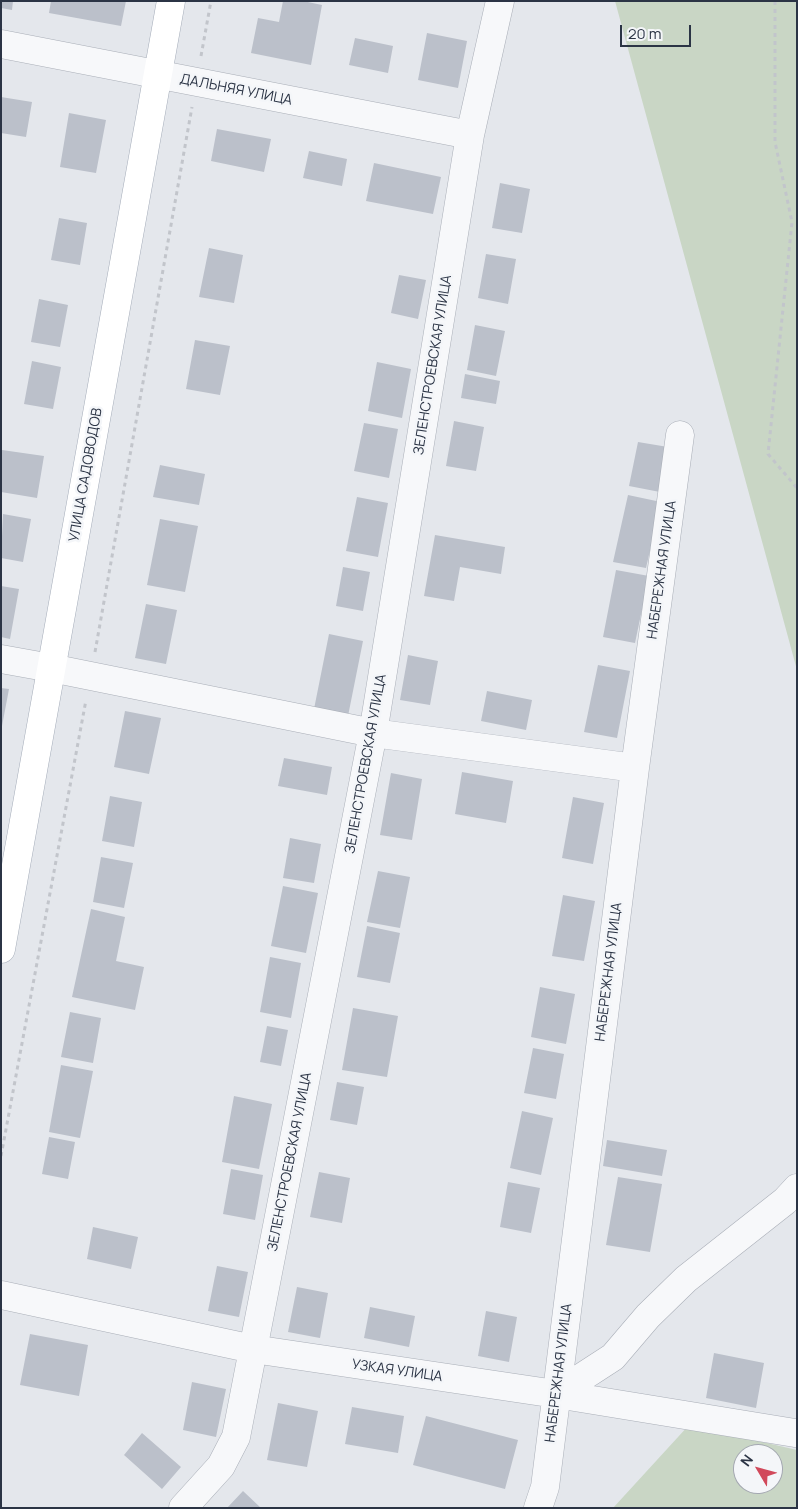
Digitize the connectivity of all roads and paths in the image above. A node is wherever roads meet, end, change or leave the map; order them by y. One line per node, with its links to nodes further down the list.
1 (171, 1): 6 (main road, УЛИЦА САДОВОДОВ)
2 (211, 1): 7 (path)
3 (500, 1): 8 (street, ЗЕЛЕНСТРОЕВСКАЯ УЛИЦА)
4 (775, 1): 10 (path)
5 (1, 44): 6 (street, ДАЛЬНЯЯ УЛИЦА)
6 (158, 75): 7 (street, ДАЛЬНЯЯ УЛИЦА); 12 (main road, УЛИЦА САДОВОДОВ)
7 (197, 82): 8 (street, ДАЛЬНЯЯ УЛИЦА); 13 (path)
8 (470, 135): 14 (street, ЗЕЛЕНСТРОЕВСКАЯ УЛИЦА)
9 (680, 435): 15 (street, НАБЕРЕЖНАЯ УЛИЦА)
10 (797, 488)
11 (1, 659): 12 (street)
12 (51, 668): 13 (street); 16 (main road, УЛИЦА САДОВОДОВ)
13 (91, 676): 14 (street); 17 (path)
14 (373, 733): 15 (street); 20 (street, ЗЕЛЕНСТРОЕВСКАЯ УЛИЦА)
15 (635, 768): 21 (street, НАБЕРЕЖНАЯ УЛИЦА)
16 (1, 949)
17 (1, 1156)
18 (797, 1188): 21 (street)
19 (1, 1295): 20 (street, УЗКАЯ УЛИЦА)
20 (253, 1350): 21 (street, УЗКАЯ УЛИЦА); 23 (street, ЗЕЛЕНСТРОЕВСКАЯ УЛИЦА)
21 (556, 1394): 22 (street, УЗКАЯ УЛИЦА); 24 (street, НАБЕРЕЖНАЯ УЛИЦА)
22 (795, 1433)
23 (183, 1508)
24 (538, 1508)

